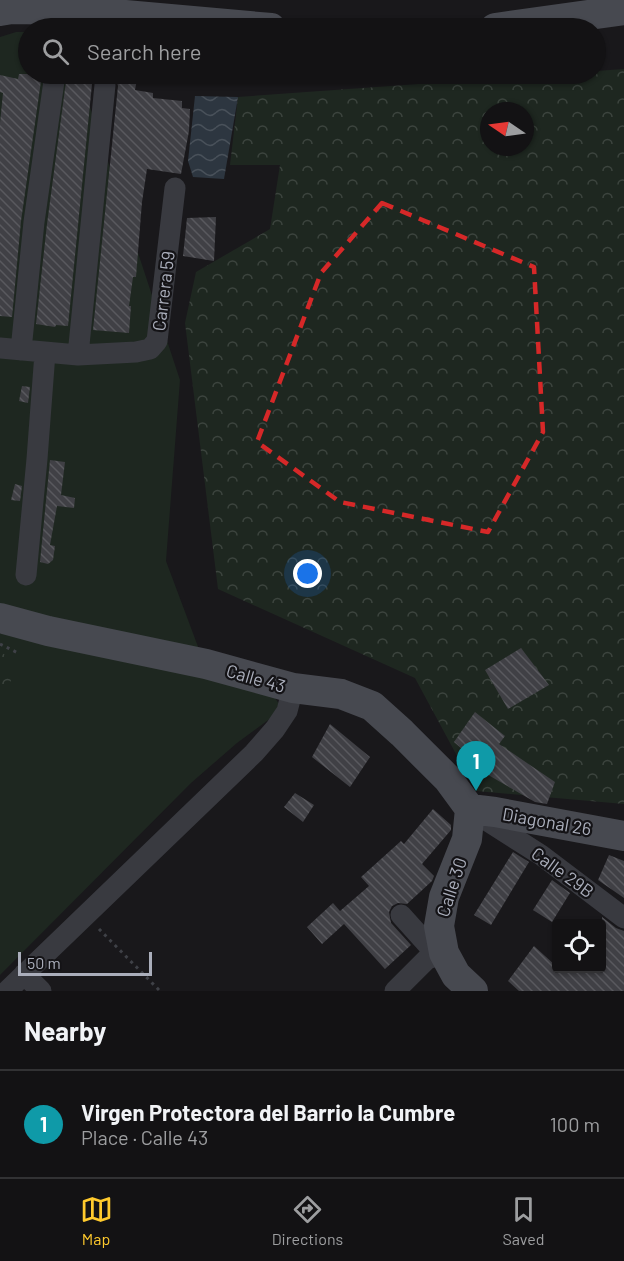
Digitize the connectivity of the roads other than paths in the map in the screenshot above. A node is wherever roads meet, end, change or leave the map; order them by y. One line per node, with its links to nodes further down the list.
1 (624, 10): 4 (main road)
2 (11, 16): 3 (main road)
3 (159, 18)
4 (567, 18)
5 (624, 30): 6 (main road)
6 (606, 33)
7 (54, 84): 10 (street)
8 (105, 85): 12 (street)
9 (175, 188): 12 (street, Carrera 59)
10 (10, 349): 11 (street, Carrera 59)
11 (45, 353): 12 (street, Carrera 59); 13 (street)
12 (78, 355)
13 (26, 575)
14 (0, 618): 15 (main road, Calle 43)
15 (293, 688): 16 (main road, Calle 43); 21 (street)
16 (470, 809): 17 (main road, Diagonal 26); 19 (street, Calle 29B); 20 (main road, Calle 30)
17 (624, 836)
18 (401, 915): 20 (street)
19 (624, 918)
20 (441, 954): 24 (street); 25 (main road, Calle 30)
21 (24, 974): 22 (street); 23 (street)
22 (8, 991)
23 (40, 991)
24 (395, 991)
25 (473, 991)

